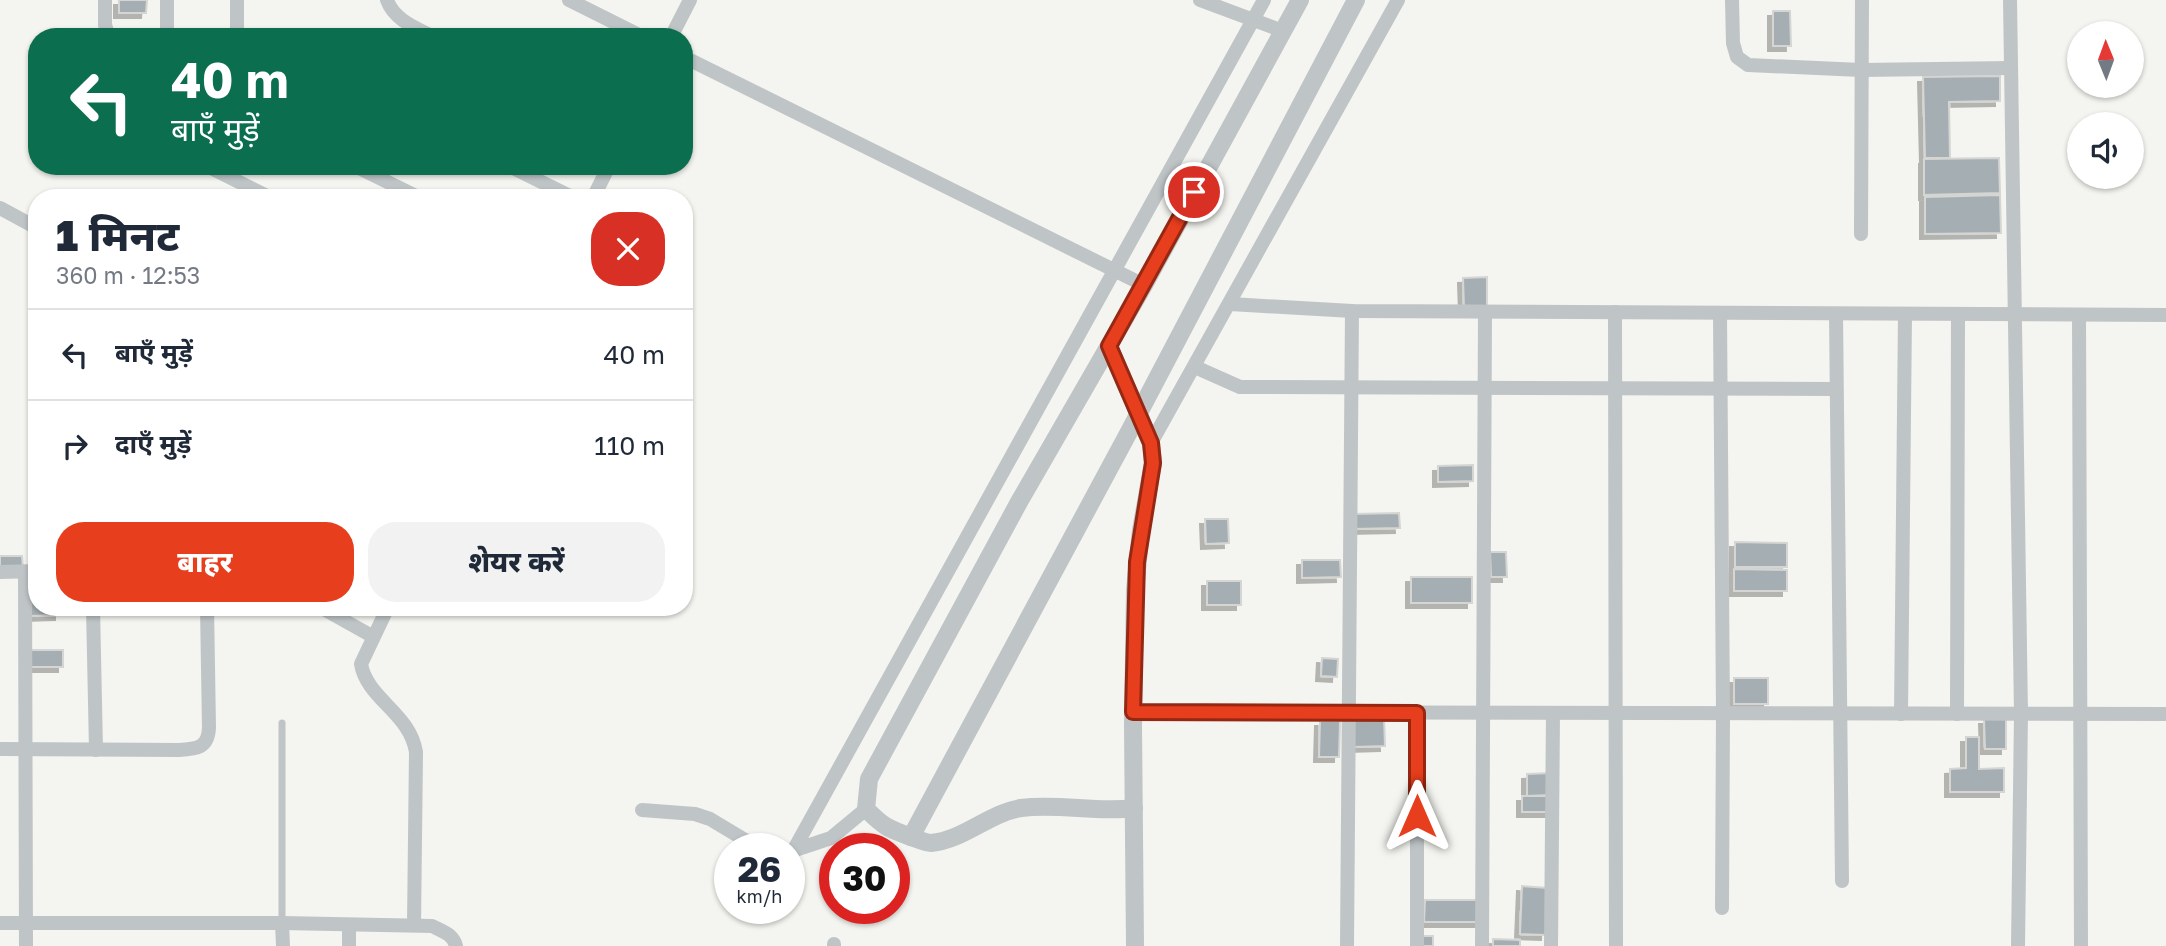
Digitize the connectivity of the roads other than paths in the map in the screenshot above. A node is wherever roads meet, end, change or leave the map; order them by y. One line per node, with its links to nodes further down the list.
1 (105, 0): 16 (street)
2 (167, 0): 17 (street)
3 (237, 0): 18 (street)
4 (387, 0): 19 (street)
5 (569, 0): 20 (street)
6 (690, 0): 21 (street)
7 (1200, 0): 15 (street)
8 (1264, 0): 15 (street)
9 (1300, 0): 22 (street)
10 (1356, 0): 55 (street)
11 (1398, 0): 37 (street)
12 (1732, 0): 25 (street)
13 (1862, 0): 25 (street)
14 (2010, 0): 24 (street)
15 (1253, 20): 22 (street); 35 (street)
16 (106, 28)
17 (167, 28)
18 (239, 28)
19 (417, 28)
20 (625, 28)
21 (676, 28)
22 (1283, 31): 36 (street)
23 (693, 62): 35 (street)
24 (2011, 68): 25 (street); 45 (street)
25 (1861, 70): 34 (street)
26 (225, 175): 29 (street)
27 (373, 175): 30 (street)
28 (527, 175): 31 (street)
29 (253, 189)
30 (402, 189)
31 (556, 189)
32 (0, 208): 33 (street)
33 (28, 223)
34 (1861, 234)
35 (1115, 271): 36 (street); 86 (street)
36 (1144, 285): 48 (street)
37 (1230, 304): 38 (street); 49 (street)
38 (1352, 311): 39 (street); 50 (street)
39 (1485, 312): 40 (street); 51 (street)
40 (1615, 312): 41 (street); 52 (street)
41 (1720, 314): 42 (street); 53 (street)
42 (1836, 314): 43 (street); 54 (street)
43 (1905, 314): 44 (street); 73 (street)
44 (1958, 314): 45 (street); 74 (street)
45 (2015, 315): 46 (street); 75 (street)
46 (2078, 315): 47 (street); 76 (street)
47 (2166, 315)
48 (1109, 346): 55 (street); 83 (street)
49 (1195, 367): 50 (street); 56 (street)
50 (1351, 388): 51 (street); 66 (street)
51 (1485, 388): 52 (street); 68 (street)
52 (1615, 388): 53 (street); 71 (street)
53 (1720, 389): 54 (street); 69 (street)
54 (1836, 389): 72 (street)
55 (1138, 415): 56 (street); 87 (street)
56 (1151, 443): 65 (street)
57 (28, 571): 58 (street)
58 (0, 572)
59 (29, 616): 80 (street)
60 (93, 616): 81 (street)
61 (207, 616): 81 (street)
62 (336, 616): 64 (street)
63 (382, 616): 64 (street)
64 (372, 636): 95 (street)
65 (1133, 712): 66 (street); 82 (street)
66 (1350, 712): 67 (street); 101 (street)
67 (1417, 713): 68 (street); 102 (street)
68 (1485, 713): 70 (street); 103 (street)
69 (1723, 713): 71 (street); 72 (street); 90 (street)
70 (1553, 714): 71 (street); 104 (street)
71 (1615, 714): 105 (street)
72 (1838, 714): 73 (street); 89 (street)
73 (1901, 714): 74 (street)
74 (1957, 714): 75 (street)
75 (2021, 714): 76 (street); 106 (street)
76 (2081, 714): 77 (street); 107 (street)
77 (2166, 714)
78 (282, 723): 93 (lane)
79 (0, 749): 80 (street)
80 (25, 750): 81 (street); 92 (street)
81 (96, 750)
82 (1134, 808): 87 (street); 100 (street)
83 (866, 809): 87 (street); 88 (street)
84 (642, 810): 85 (street)
85 (733, 833)
86 (802, 833)
87 (911, 837)
88 (805, 847)
89 (1842, 881)
90 (1722, 908)
91 (0, 923): 92 (street)
92 (26, 923): 93 (street); 96 (street)
93 (282, 923): 94 (street); 97 (street)
94 (349, 925): 95 (street); 98 (street)
95 (414, 925): 99 (street)
96 (26, 946)
97 (283, 946)
98 (349, 946)
99 (456, 946)
100 (1135, 946)
101 (1347, 946)
102 (1417, 946)
103 (1482, 946)
104 (1551, 946)
105 (1616, 946)
106 (2018, 946)
107 (2081, 946)

